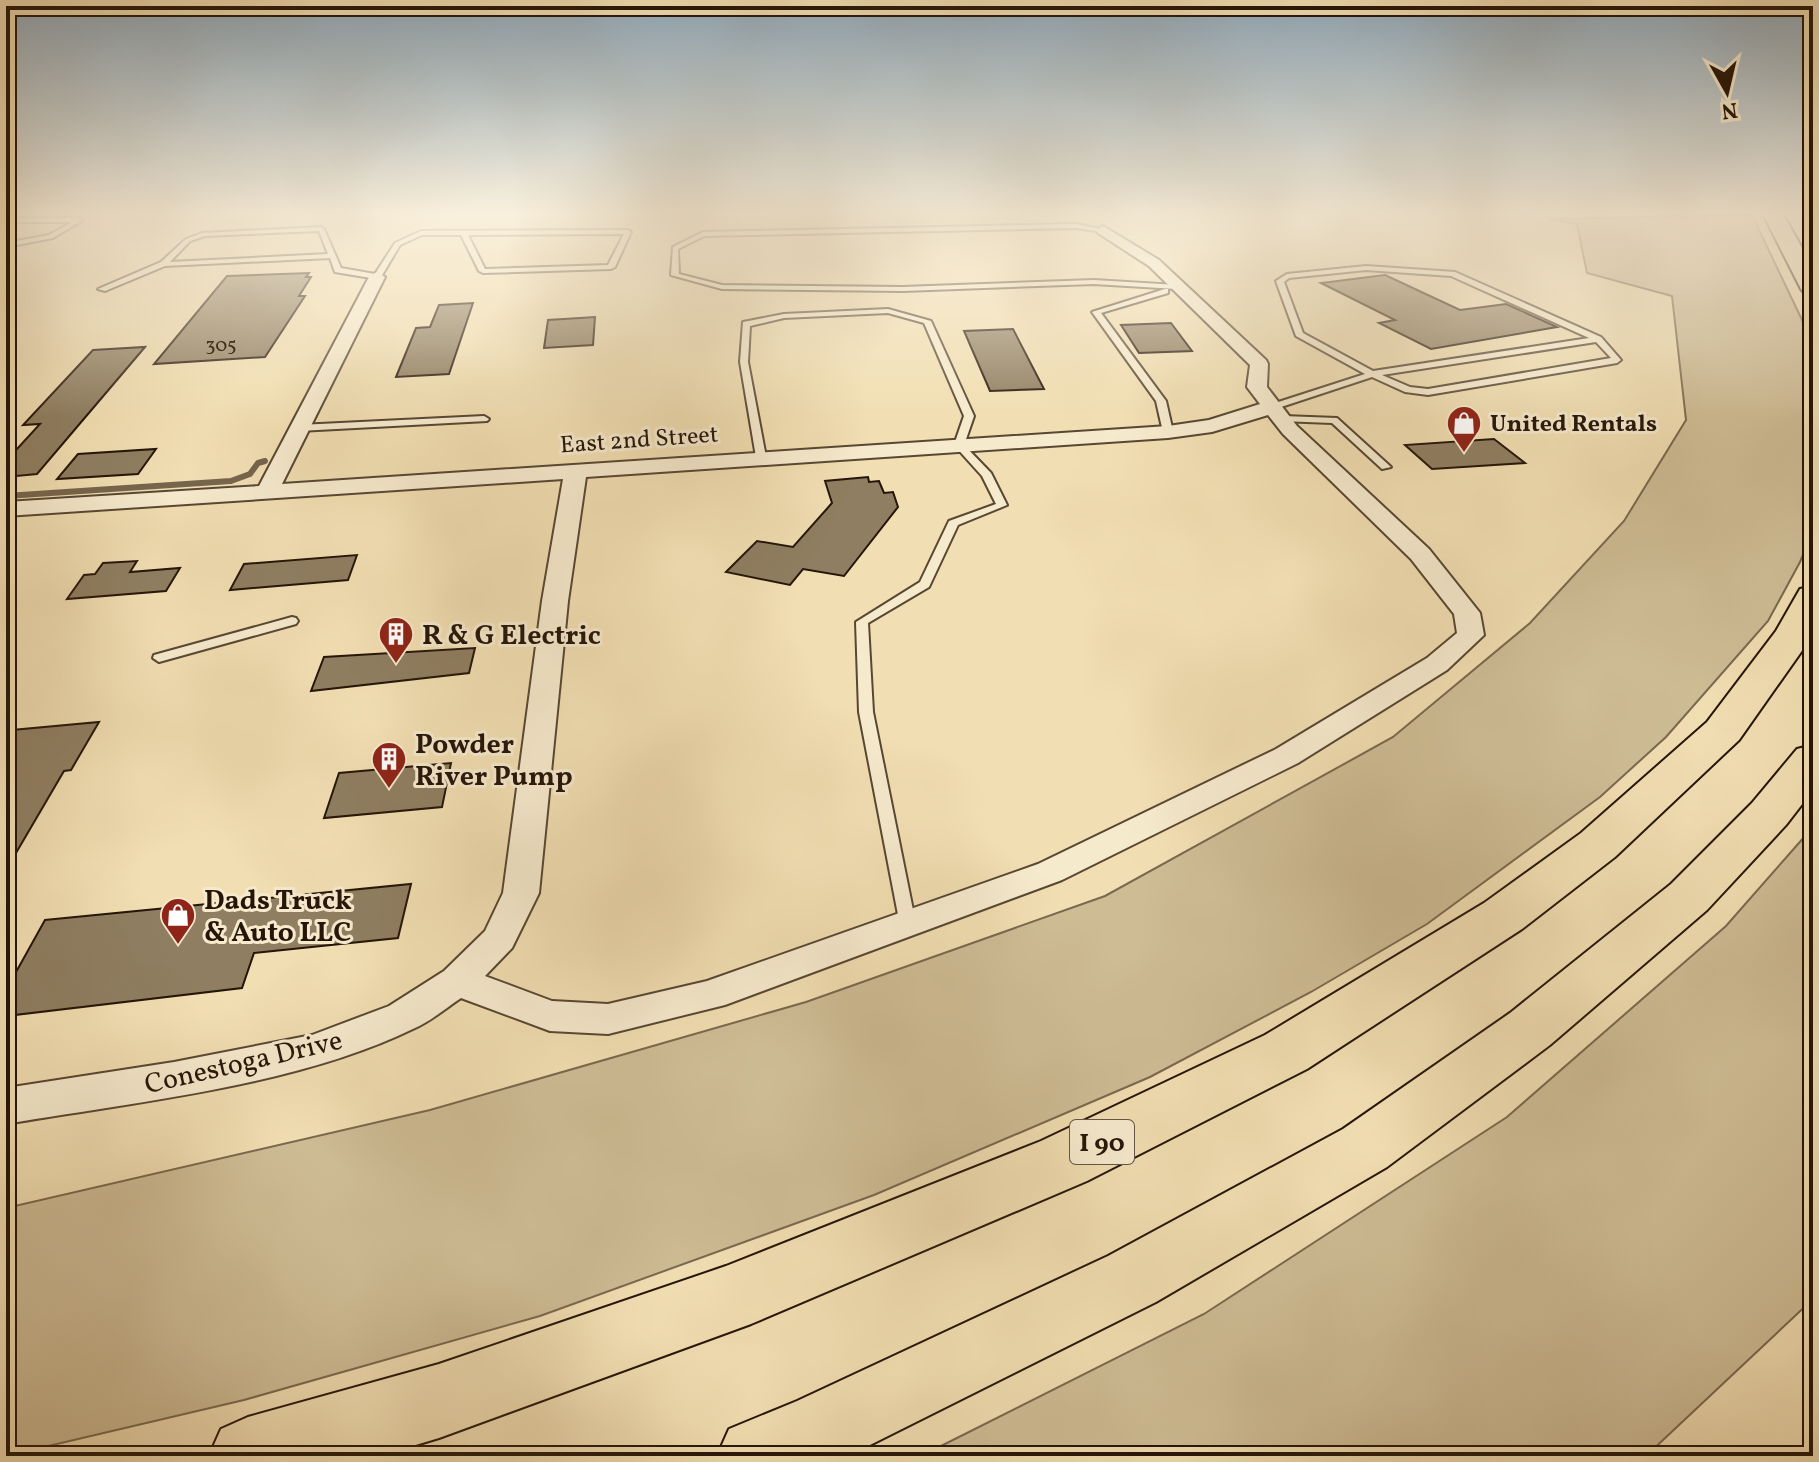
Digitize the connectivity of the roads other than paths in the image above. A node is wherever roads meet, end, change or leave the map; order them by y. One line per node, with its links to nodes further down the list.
1 (124, 280): 8 (lane)
2 (375, 280): 13 (street)
3 (695, 280): 7 (lane)
4 (1171, 280): 7 (street)
5 (1282, 280): 10 (lane)
6 (1466, 280): 9 (lane)
7 (1177, 287): 11 (street); 14 (lane)
8 (102, 289)
9 (1598, 339): 10 (lane); 10 (lane)
10 (1372, 374): 11 (lane)
11 (1277, 413): 14 (street, East 2nd Street); 17 (lane); 25 (street)
12 (484, 419): 13 (lane)
13 (299, 428): 19 (street)
14 (1168, 432): 15 (street, East 2nd Street)
15 (959, 445): 16 (street, East 2nd Street); 16 (lane); 25 (lane)
16 (761, 457): 18 (street, East 2nd Street)
17 (1386, 467)
18 (576, 469): 19 (street, East 2nd Street); 26 (street, Conestoga Drive)
19 (267, 491): 20 (street, East 2nd Street)
20 (6, 509)
21 (292, 621): 23 (lane)
22 (1807, 623): 28 (highway, I 90)
23 (159, 658)
24 (1813, 759): 29 (highway)
25 (908, 925): 26 (street)
26 (457, 981): 27 (street, Conestoga Drive)
27 (6, 1106)
28 (248, 1456)
29 (756, 1456)

